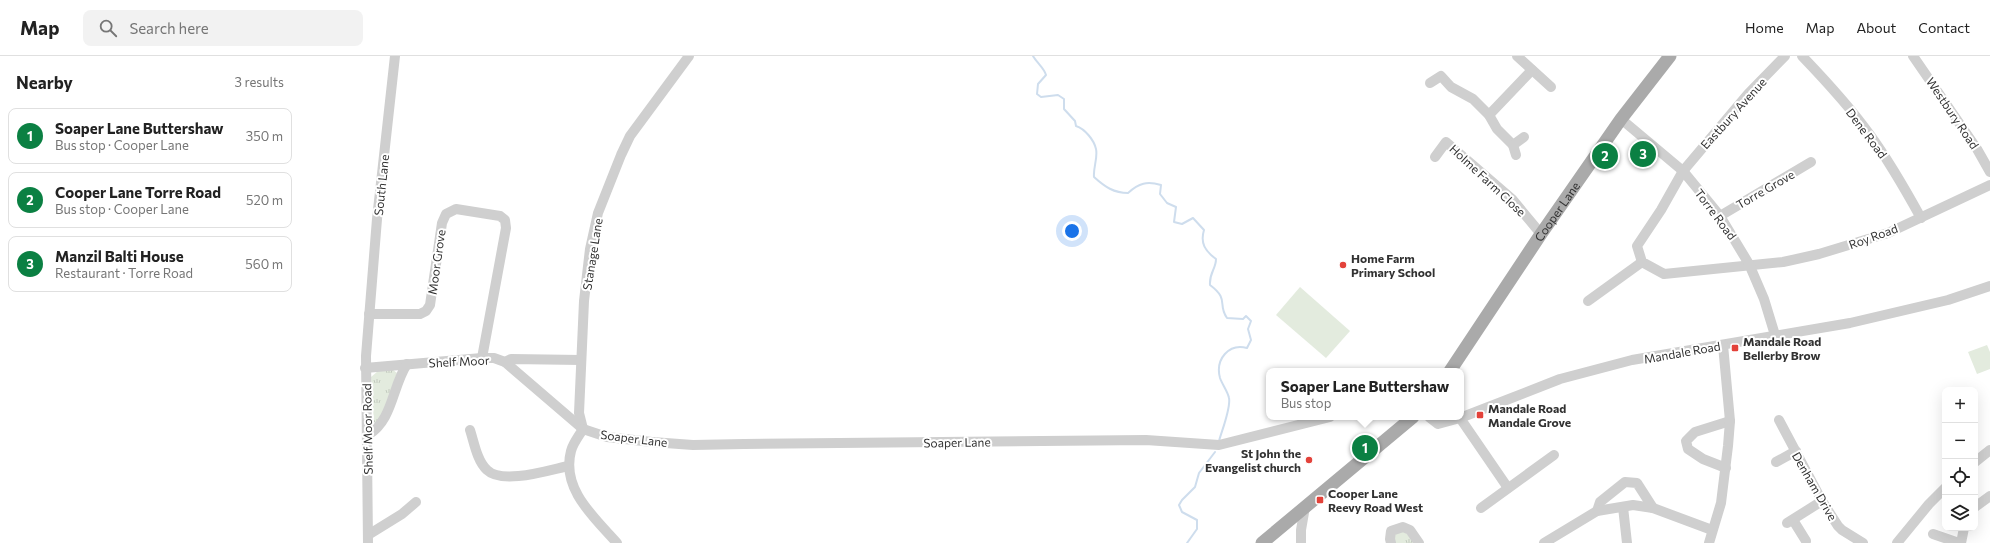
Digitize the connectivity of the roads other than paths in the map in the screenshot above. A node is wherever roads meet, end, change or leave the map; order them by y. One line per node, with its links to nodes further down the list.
1 (395, 56): 26 (street, South Lane)
2 (689, 56): 30 (street, Stanage Lane)
3 (1517, 56): 8 (street)
4 (1670, 56): 12 (main road, Cooper Lane)
5 (1785, 56): 16 (street, Eastbury Avenue)
6 (1802, 56): 20 (street, Dene Road)
7 (1913, 56): 17 (street, Westbury Road)
8 (1532, 70): 10 (street); 11 (street)
9 (1430, 83): 11 (street)
10 (1553, 88)
11 (1489, 115): 13 (street)
12 (1621, 119): 16 (street, Torre Road); 21 (main road, Cooper Lane)
13 (1524, 137)
14 (1435, 157): 21 (street, Holme Farm Close)
15 (1811, 162): 19 (street, Torre Grove)
16 (1683, 171): 19 (street, Torre Road); 22 (street, Eastbury Avenue)
17 (1990, 172)
18 (1990, 185): 20 (street, Roy Road)
19 (1720, 216): 23 (street, Torre Road)
20 (1921, 218): 23 (street, Roy Road)
21 (1541, 234): 34 (main road, Cooper Lane)
22 (1642, 262): 23 (street, Roy Road); 25 (street)
23 (1749, 264): 27 (street, Torre Road)
24 (1990, 286): 27 (street, Mandale Road)
25 (1588, 301)
26 (369, 314): 29 (street, Moor Grove); 33 (street, Shelf Moor Road)
27 (1775, 335): 28 (street, Mandale Road)
28 (1723, 345): 35 (street, Mandale Road); 42 (street)
29 (482, 358): 31 (street, Shelf Moor); 32 (street, Shelf Moor)
30 (581, 360): 31 (street, Shelf Moor); 43 (street, Stanage Lane)
31 (505, 362): 43 (street)
32 (407, 364): 33 (street, Shelf Moor); 45 (street)
33 (365, 368): 45 (street, Shelf Moor Road)
34 (1452, 368)
35 (1464, 416)
36 (1318, 420): 43 (street, Soaper Lane)
37 (1409, 420): 59 (main road)
38 (1433, 420): 39 (street, Mandale Road)
39 (1453, 420)
40 (1461, 420): 53 (street)
41 (1779, 420): 47 (street, Denham Drive)
42 (1730, 421): 52 (street); 52 (street)
43 (583, 429): 51 (street)
44 (470, 430): 51 (street)
45 (368, 435): 68 (street, Shelf Moor Road)
46 (1990, 450): 49 (street)
47 (1796, 451): 50 (street); 56 (street, Denham Drive)
48 (1554, 455): 53 (street)
49 (1978, 460)
50 (1776, 462)
51 (568, 466): 70 (street)
52 (1726, 468): 65 (street)
53 (1508, 488): 61 (street)
54 (1942, 491): 80 (street)
55 (1990, 496): 58 (street)
56 (1822, 501): 69 (street); 79 (street, Denham Drive)
57 (416, 502): 68 (street)
58 (1978, 505)
59 (1305, 507): 64 (street); 71 (main road)
60 (1623, 507): 62 (street); 63 (street); 77 (street)
61 (1481, 508)
62 (1653, 508): 63 (street); 65 (street)
63 (1597, 511): 76 (street)
64 (1301, 530): 72 (street); 73 (street)
65 (1712, 530): 78 (street)
66 (1963, 531): 81 (street)
67 (1933, 534): 81 (street)
68 (368, 539)
69 (1806, 541)
70 (616, 543)
71 (1262, 543)
72 (1296, 543)
73 (1301, 543)
74 (1392, 543): 75 (street)
75 (1419, 543)
76 (1544, 543)
77 (1627, 543)
78 (1709, 543)
79 (1863, 543)
80 (1898, 543)
81 (1960, 543)

